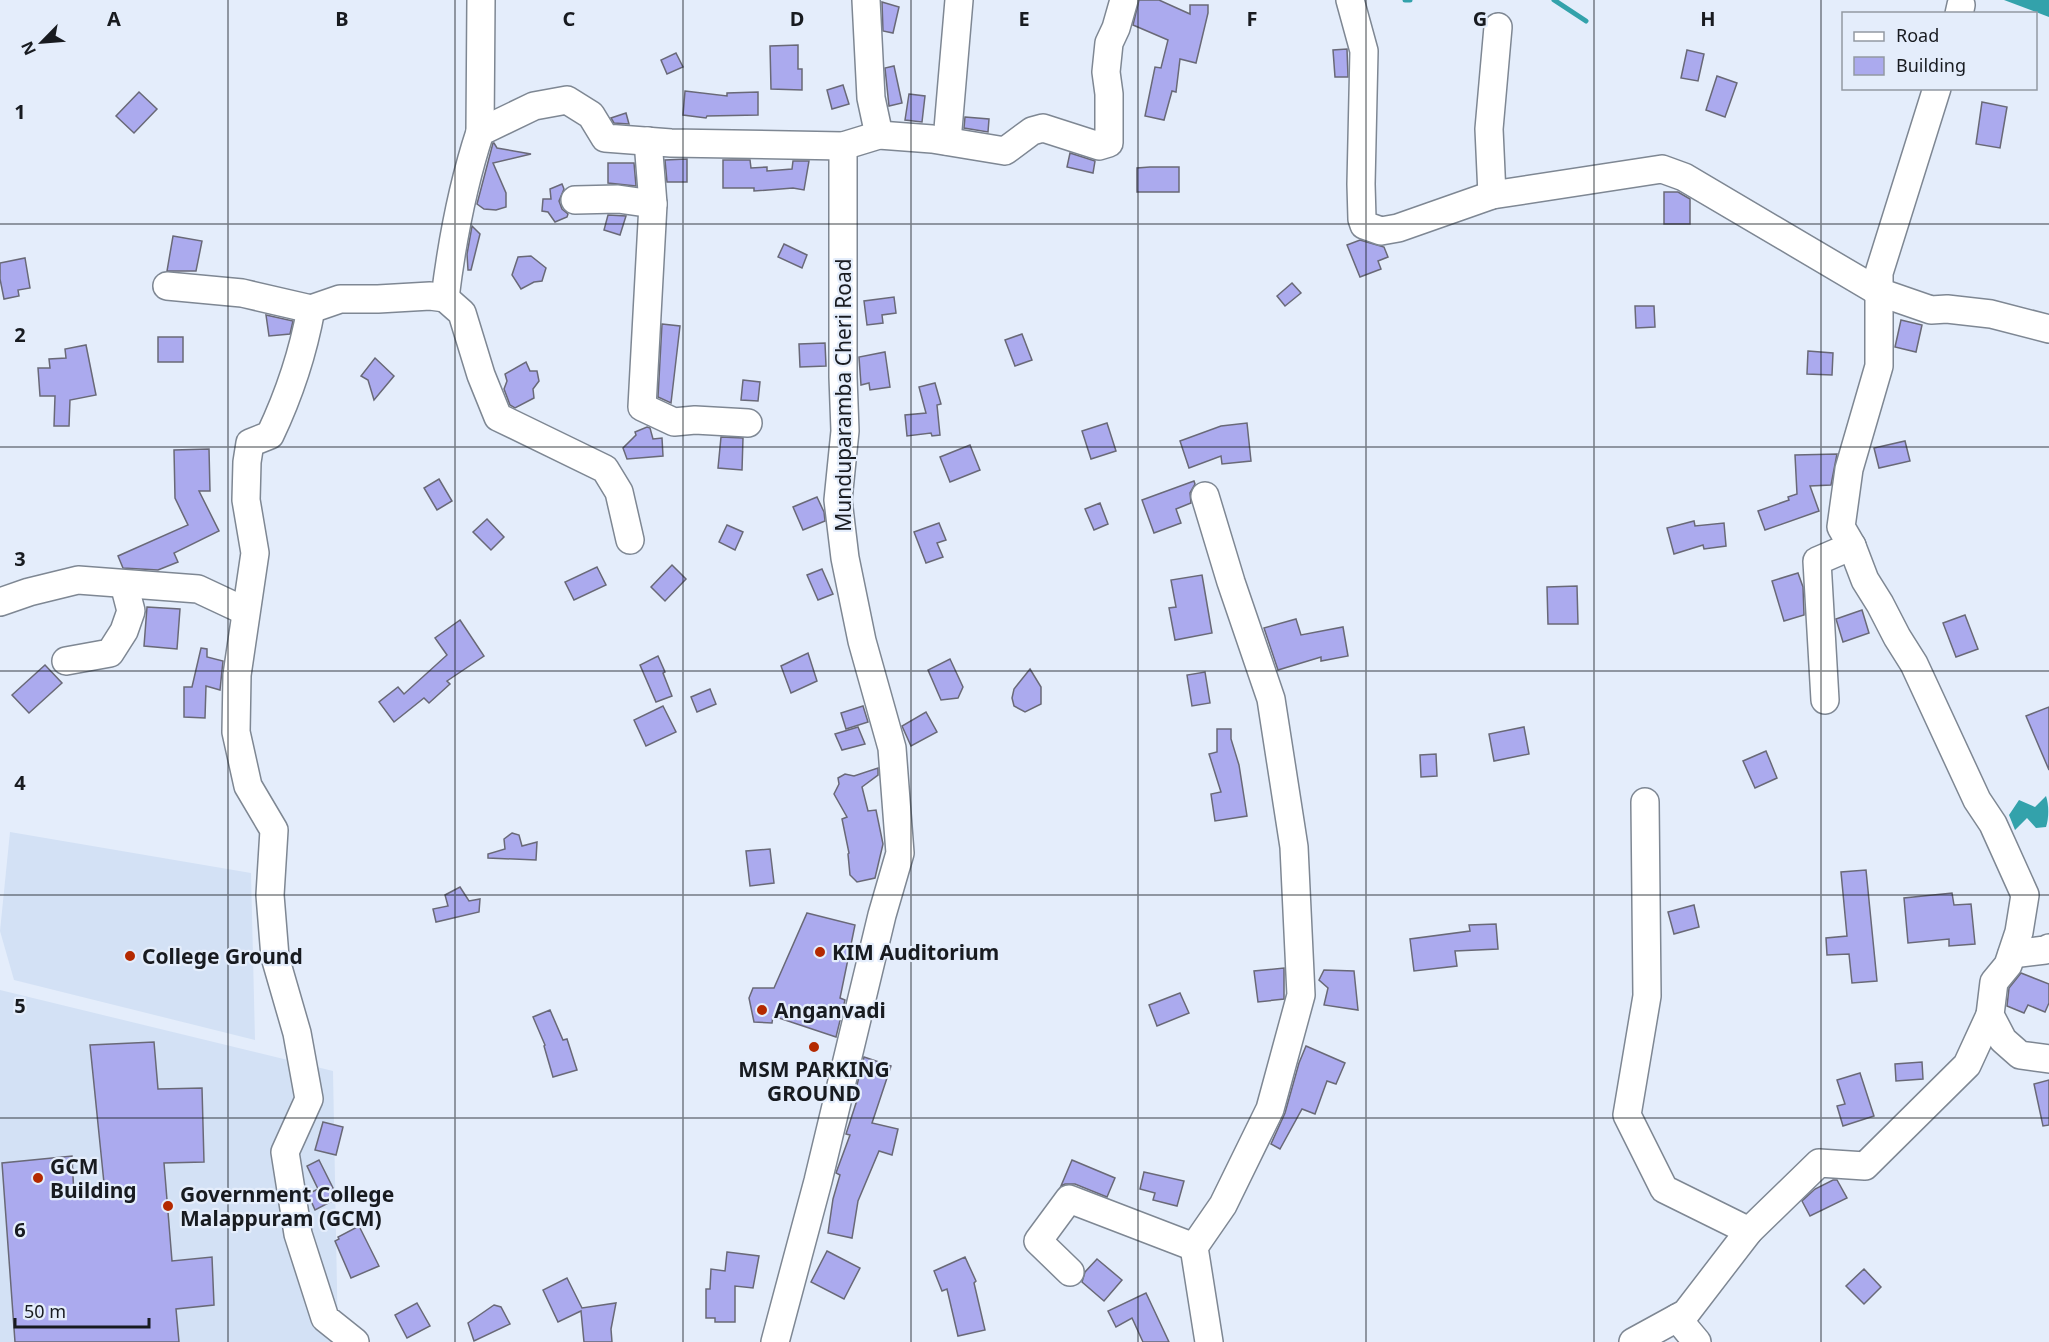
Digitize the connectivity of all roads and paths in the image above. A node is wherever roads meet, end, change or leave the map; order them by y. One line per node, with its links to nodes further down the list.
1 (481, 0): 8 (street)
2 (866, 0): 9 (street)
3 (959, 0): 11 (street)
4 (1124, 0): 11 (street)
5 (1350, 0): 13 (street)
6 (1498, 27): 13 (street)
7 (1936, 90): 17 (street)
8 (480, 132): 10 (street); 18 (street)
9 (879, 135): 11 (street); 12 (street)
10 (648, 141): 12 (street); 15 (street)
11 (946, 141)
12 (843, 146): 40 (street, Munduparamba Cheri Road)
13 (1492, 195): 17 (street)
14 (575, 200): 15 (street)
15 (653, 204): 21 (street)
16 (167, 286): 19 (street)
17 (1879, 292): 20 (street); 24 (street)
18 (445, 298): 19 (street); 23 (street)
19 (311, 309): 27 (street)
20 (2049, 329)
21 (748, 423)
22 (1205, 496): 36 (street)
23 (630, 540)
24 (1852, 546): 29 (street); 32 (street)
25 (124, 584): 26 (street); 27 (street); 28 (street)
26 (0, 602)
27 (245, 611): 39 (street)
28 (66, 661)
29 (1825, 700)
30 (1645, 802): 35 (street)
31 (2049, 948): 32 (street)
32 (2012, 954): 33 (street)
33 (1990, 1015): 34 (street); 35 (street)
34 (2049, 1059)
35 (1749, 1231): 38 (street)
36 (1194, 1247): 37 (street); 41 (street)
37 (1070, 1272)
38 (1687, 1326): 42 (street)
39 (355, 1342)
40 (775, 1342)
41 (1209, 1342)
42 (1633, 1342)

